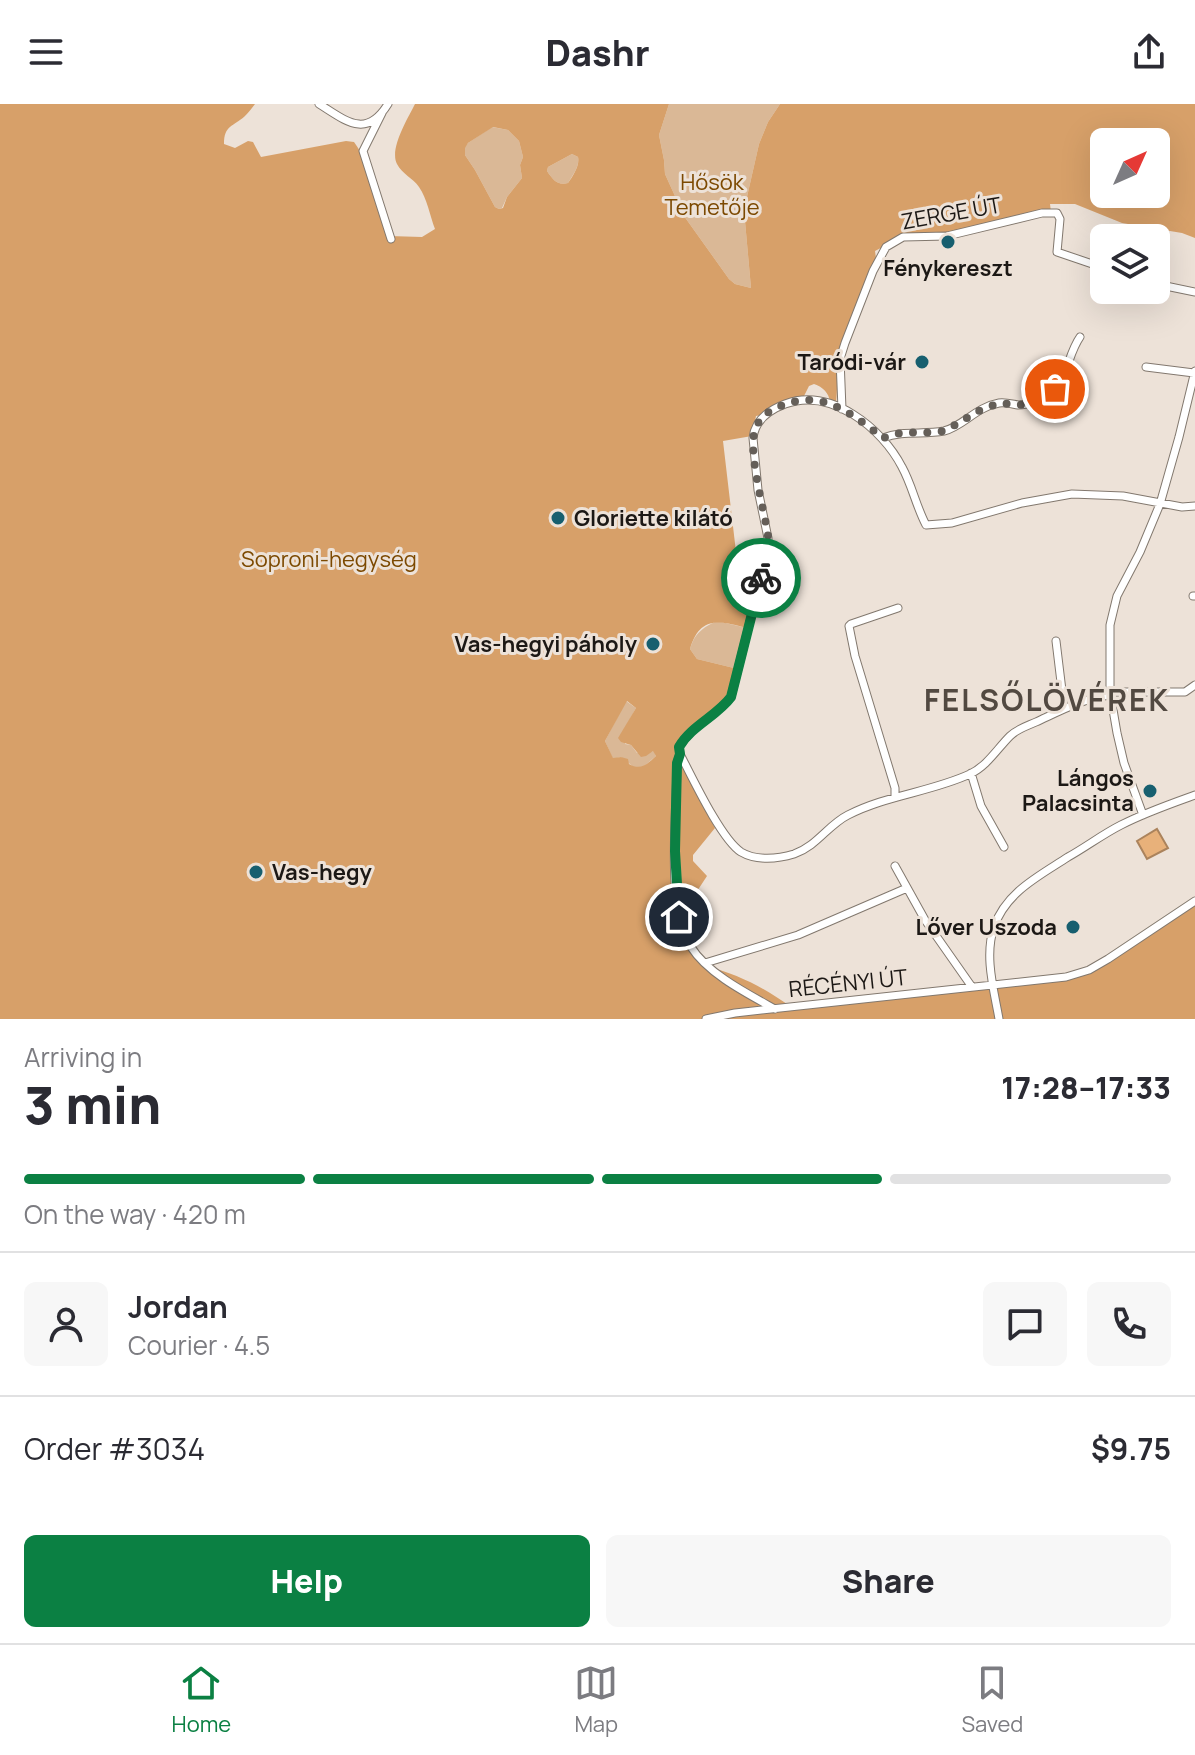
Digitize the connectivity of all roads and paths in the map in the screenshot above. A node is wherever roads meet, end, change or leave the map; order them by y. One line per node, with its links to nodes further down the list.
1 (319, 104): 3 (street)
2 (388, 104): 3 (street)
3 (382, 113): 4 (street)
4 (391, 239)
5 (1090, 263): 11 (street, ZERGE ÚT)
6 (1170, 287): 7 (street)
7 (1195, 292)
8 (1080, 337): 12 (street)
9 (1146, 367): 10 (street)
10 (1194, 372): 13 (street)
11 (842, 409): 12 (street); 20 (street)
12 (883, 438): 13 (street)
13 (1160, 504): 14 (street); 18 (street)
14 (1195, 506)
15 (898, 608): 23 (street)
16 (1056, 641): 19 (street)
17 (1195, 685): 18 (street)
18 (1110, 693): 19 (street); 24 (street)
19 (1064, 707): 21 (street)
20 (680, 754): 23 (street); 29 (street)
21 (971, 773): 23 (street); 25 (street)
22 (1195, 795): 24 (street)
23 (895, 797)
24 (1143, 815): 30 (street)
25 (1004, 847)
26 (895, 866): 27 (street)
27 (907, 888): 29 (street); 31 (street)
28 (1195, 901): 30 (street, RÉCÉNYI ÚT)
29 (705, 963): 32 (street)
30 (996, 984): 31 (street, RÉCÉNYI ÚT); 34 (street)
31 (972, 987): 32 (street, RÉCÉNYI ÚT)
32 (775, 1009): 33 (street, RÉCÉNYI ÚT)
33 (706, 1019)
34 (999, 1019)

